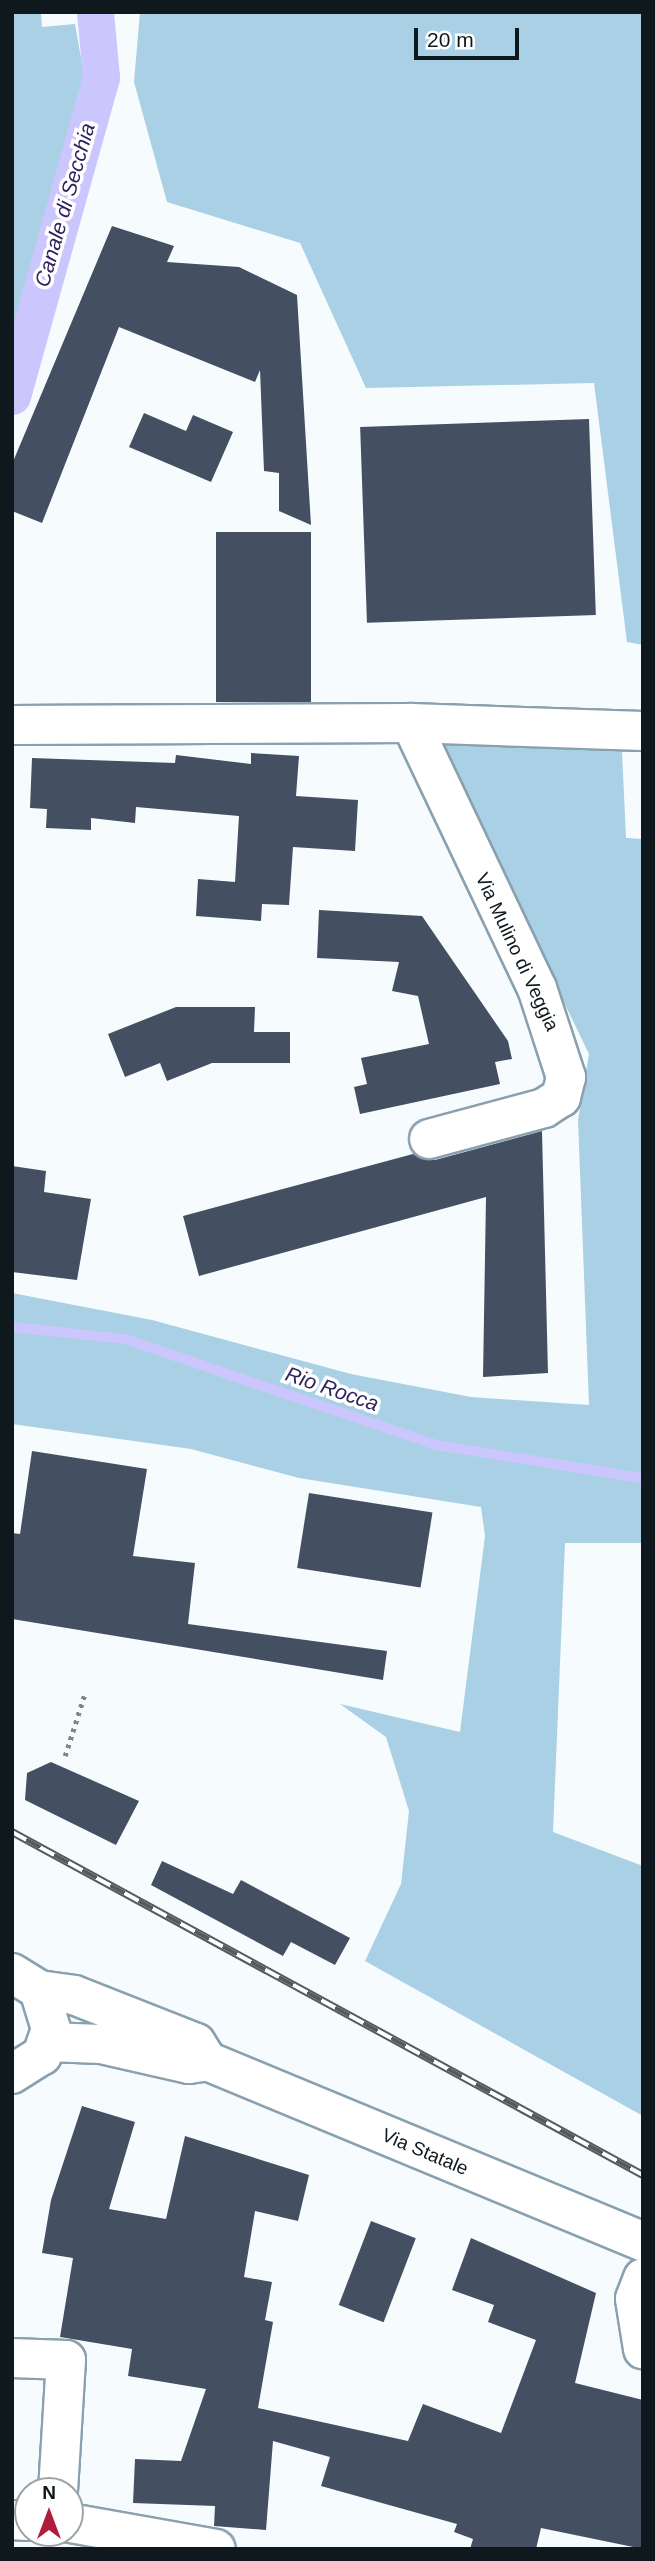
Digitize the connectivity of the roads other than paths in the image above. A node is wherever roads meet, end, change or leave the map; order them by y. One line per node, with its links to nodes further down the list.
1 (411, 723): 2 (street); 3 (street); 4 (street, Via Mulino di Veggia)
2 (12, 725)
3 (643, 731)
4 (429, 1139)
5 (19, 1977): 6 (street, Via Statale); 7 (street, Via Statale)
6 (48, 2042): 7 (street, Via Statale); 8 (street)
7 (207, 2061): 9 (street, Via Statale)
8 (12, 2074)
9 (643, 2242)
10 (643, 2278): 11 (street)
11 (643, 2349)
12 (12, 2357): 13 (street)
13 (59, 2477)
14 (84, 2525): 15 (street)
15 (216, 2549)

